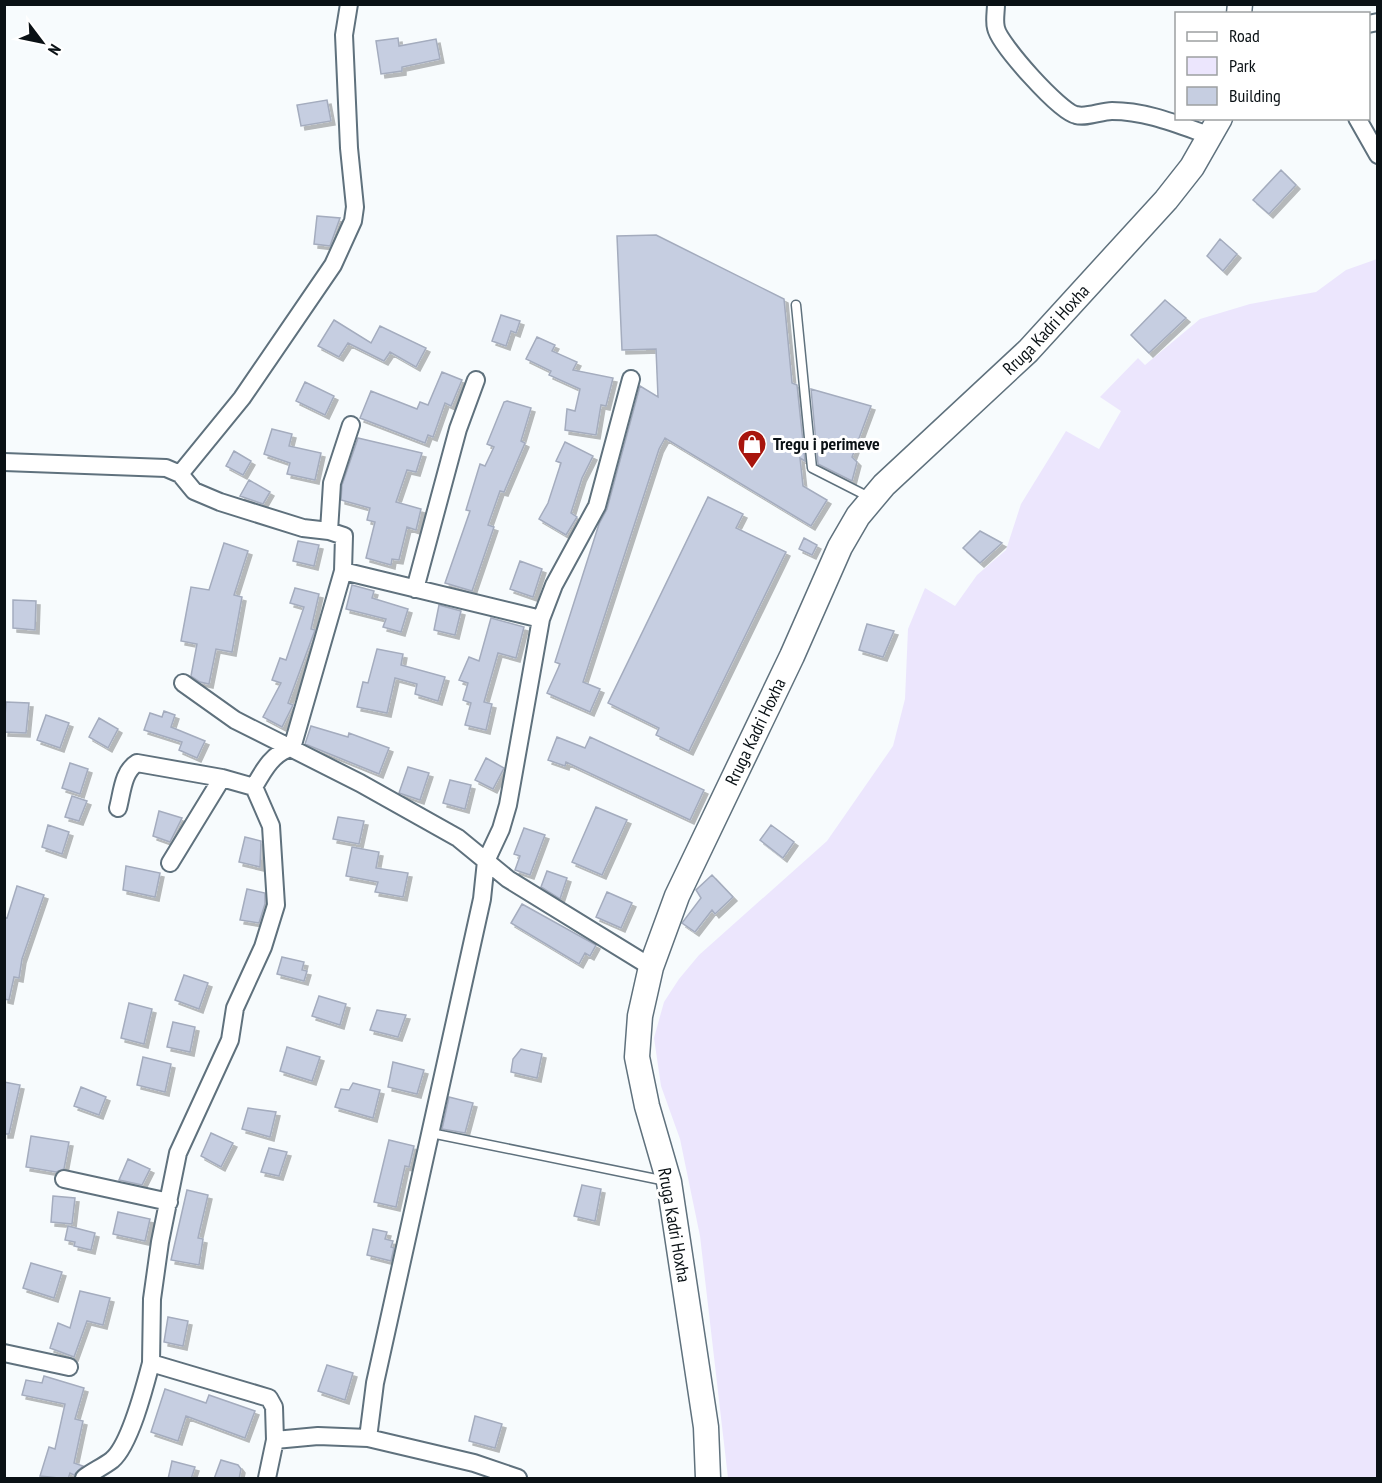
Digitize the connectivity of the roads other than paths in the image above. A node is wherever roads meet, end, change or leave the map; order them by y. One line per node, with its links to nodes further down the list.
1 (349, 4): 11 (street)
2 (996, 4): 4 (street)
3 (1358, 120): 5 (street)
4 (1215, 127): 12 (main road, Rruga Kadri Hoxha)
5 (1377, 155)
6 (796, 305): 12 (lane)
7 (632, 379): 16 (street)
8 (476, 380): 15 (street)
9 (351, 426): 13 (street)
10 (4, 462): 11 (street)
11 (180, 474): 13 (street)
12 (872, 498): 24 (main road, Rruga Kadri Hoxha)
13 (329, 531): 14 (street)
14 (343, 572): 15 (street); 18 (street)
15 (415, 589): 16 (street)
16 (542, 619): 22 (street)
17 (183, 683): 18 (street)
18 (292, 748): 20 (street); 22 (street)
19 (222, 778): 20 (street); 21 (street); 23 (street)
20 (255, 787): 28 (street)
21 (118, 808)
22 (486, 861): 24 (street); 25 (street)
23 (170, 863)
24 (651, 967): 27 (main road, Rruga Kadri Hoxha)
25 (431, 1133): 27 (lane); 32 (street)
26 (64, 1179): 28 (street)
27 (669, 1182): 38 (main road, Rruga Kadri Hoxha)
28 (169, 1202): 30 (street)
29 (4, 1353): 31 (street)
30 (151, 1363): 33 (street); 35 (street)
31 (69, 1367)
32 (368, 1438): 33 (street); 34 (street)
33 (275, 1440): 36 (street)
34 (472, 1471): 37 (street)
35 (84, 1479)
36 (267, 1479)
37 (518, 1479)
38 (708, 1479)

